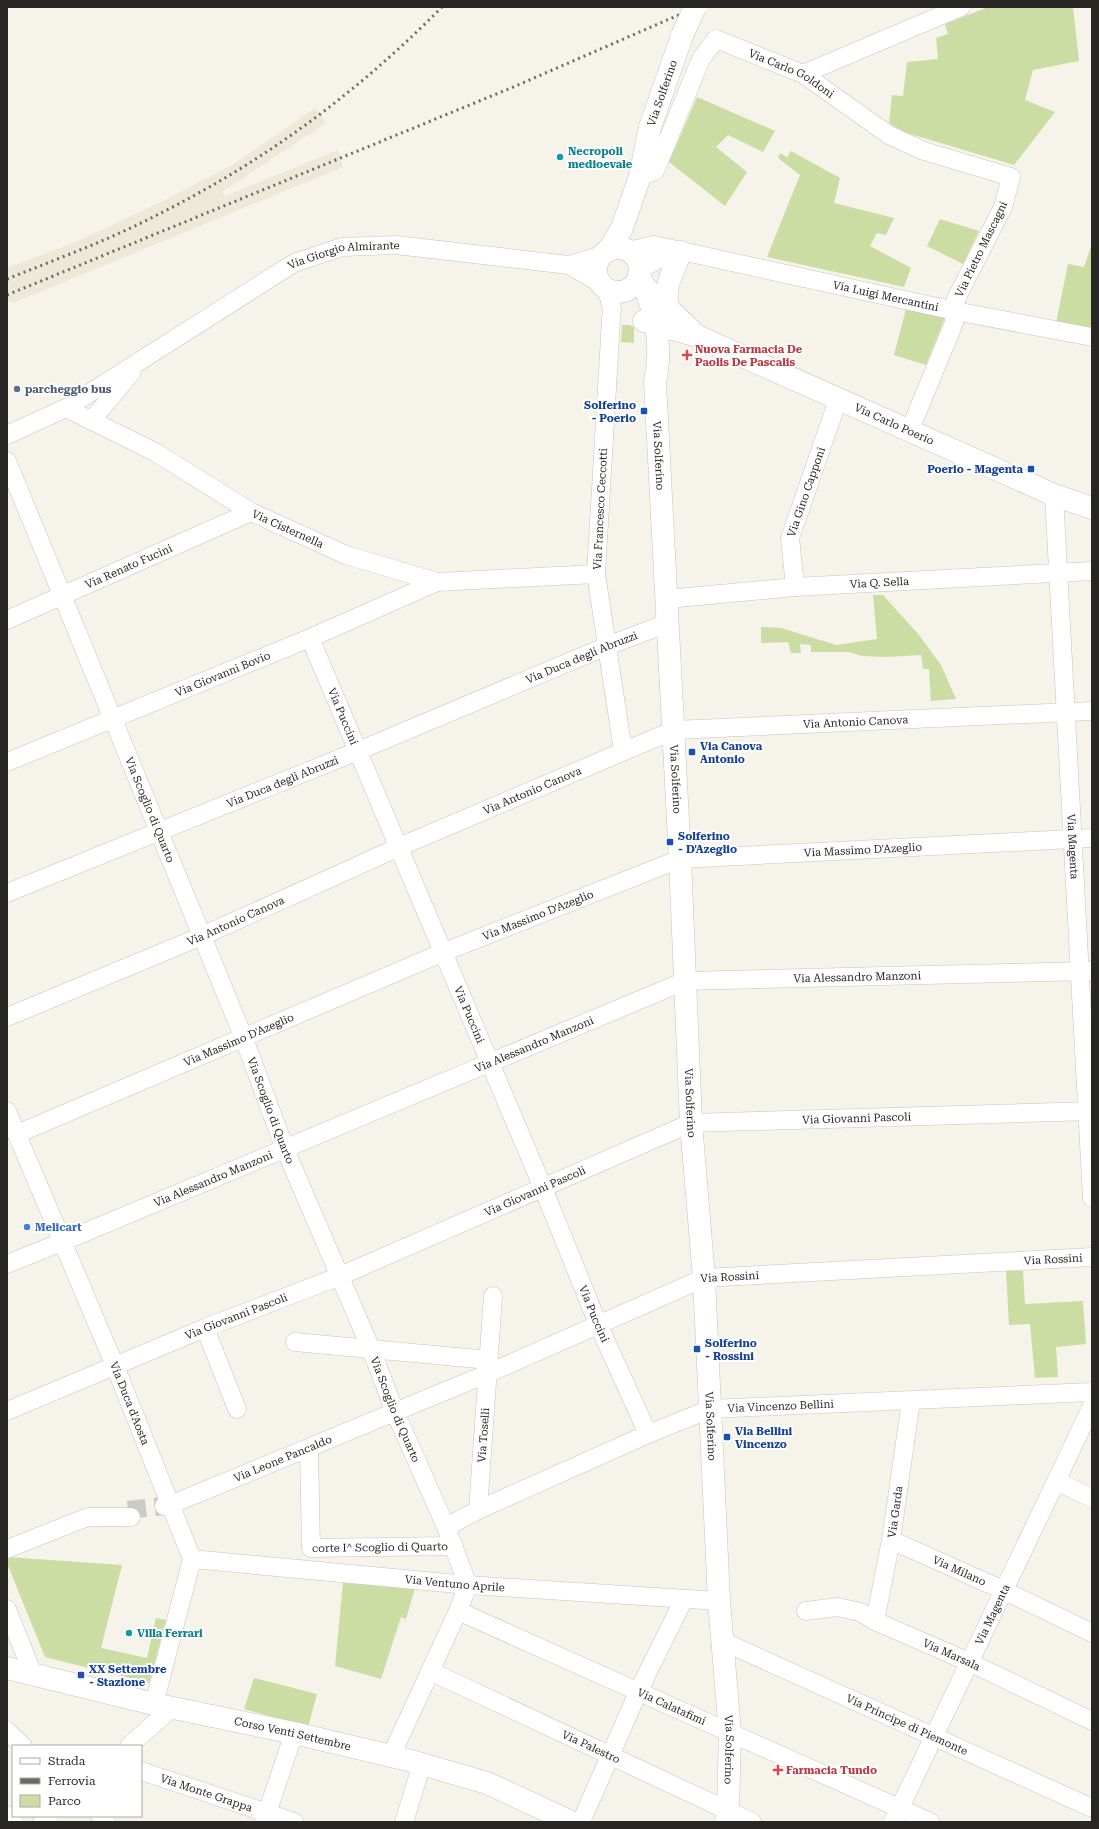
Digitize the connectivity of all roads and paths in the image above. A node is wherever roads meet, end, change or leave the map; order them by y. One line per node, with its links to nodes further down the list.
1 (695, 7): 5 (street, Via Solferino, bridge)
2 (961, 7): 3 (street)
3 (803, 74): 4 (street, Via Carlo Goldoni); 5 (street, Via Carlo Goldoni)
4 (1011, 177): 10 (street, Via Pietro Mascagni)
5 (639, 178): 6 (street, Via Solferino)
6 (616, 252): 7 (street, Via Luigi Mercantini); 8 (street, Via Giorgio Almirante); 9 (street, Via Solferino); 9 (street, Via Solferino)
7 (681, 252): 9 (street, Via Luigi Mercantini); 10 (street, Via Luigi Mercantini); 11 (street)
8 (569, 265): 9 (street, Via Giorgio Almirante); 13 (street, Via Giorgio Almirante)
9 (626, 283): 11 (street, Via Carlo Poerio); 11 (street, Via Solferino); 25 (street, Via Francesco Ceccotti)
10 (955, 311): 12 (street, Via Luigi Mercantini); 17 (street, Via Pietro Mascagni)
11 (655, 318): 14 (street, Via Carlo Poerio); 29 (street, Via Solferino)
12 (1092, 337)
13 (144, 358): 15 (street, Via Giorgio Almirante); 16 (street, Via Giorgio Almirante)
14 (838, 400): 17 (street, Via Carlo Poerio); 27 (street, Via Gino Capponi)
15 (66, 408): 16 (street, Via Cisternella); 18 (street)
16 (91, 421): 22 (street, Via Cisternella)
17 (909, 432): 20 (street, Via Carlo Poerio)
18 (7, 436)
19 (7, 461): 28 (street, Via Scoglio di Quarto)
20 (1054, 496): 21 (street, Via Carlo Poerio); 24 (street, Via Magenta)
21 (1092, 508)
22 (251, 512): 26 (street, Via Cisternella); 28 (street, Via Renato Fucini)
23 (1092, 571): 24 (street, Via Q. Sella)
24 (1058, 573): 27 (street, Via Q. Sella); 35 (street, Via Magenta)
25 (596, 574): 26 (street, Via Cisternella); 33 (street, Via Francesco Ceccotti)
26 (437, 582): 32 (street, Via Giovanni Bovio)
27 (795, 587): 29 (street, Via Q. Sella)
28 (61, 595): 30 (street, Via Renato Fucini); 36 (street, Via Scoglio di Quarto)
29 (666, 599): 31 (street, Via Solferino)
30 (7, 620)
31 (668, 623): 33 (street, Via Duca degli Abruzzi); 37 (street, Via Solferino)
32 (310, 638): 36 (street, Via Giovanni Bovio); 38 (street, Via Puccini)
33 (606, 646): 38 (street, Via Duca degli Abruzzi); 39 (street, Via Francesco Ceccotti)
34 (1092, 711): 35 (street, Via Antonio Canova)
35 (1065, 712): 37 (street, Via Antonio Canova); 43 (street, Via Magenta)
36 (112, 718): 40 (street, Via Giovanni Bovio); 41 (street, Via Scoglio di Quarto)
37 (674, 730): 39 (street, Via Antonio Canova); 45 (street, Via Solferino)
38 (358, 751): 41 (street, Via Duca degli Abruzzi); 44 (street, Via Puccini)
39 (623, 751): 44 (street, Via Antonio Canova)
40 (7, 762)
41 (159, 832): 46 (street, Via Duca degli Abruzzi); 47 (street, Via Scoglio di Quarto)
42 (1092, 838): 43 (street, Via Massimo D'Azeglio)
43 (1072, 839): 45 (street, Via Massimo D'Azeglio); 49 (street, Via Magenta)
44 (399, 847): 47 (street, Via Antonio Canova); 48 (street, Via Puccini)
45 (680, 859): 48 (street, Via Massimo D'Azeglio); 50 (street, Via Solferino)
46 (7, 893)
47 (202, 936): 51 (street, Via Antonio Canova); 52 (street, Via Scoglio di Quarto)
48 (444, 952): 52 (street, Via Massimo D'Azeglio); 53 (street, Via Puccini)
49 (1086, 971): 50 (street, Via Alessandro Manzoni); 55 (street, Via Magenta)
50 (685, 981): 53 (street, Via Alessandro Manzoni); 56 (street, Via Solferino)
51 (7, 1017)
52 (243, 1036): 57 (street, Via Massimo D'Azeglio); 58 (street, Via Scoglio di Quarto)
53 (490, 1062): 58 (street, Via Alessandro Manzoni); 59 (street, Via Puccini)
54 (7, 1111): 57 (street, Via Duca d'Aosta)
55 (1090, 1111): 56 (street, Via Giovanni Pascoli); 60 (street, Via Magenta)
56 (692, 1123): 59 (street, Via Giovanni Pascoli); 65 (street, Via Solferino)
57 (16, 1134): 61 (street, Via Duca d'Aosta)
58 (285, 1149): 61 (street, Via Alessandro Manzoni); 64 (street, Via Scoglio di Quarto)
59 (543, 1188): 64 (street, Via Giovanni Pascoli); 67 (street, Via Puccini)
60 (1092, 1198)
61 (62, 1242): 63 (street, Via Alessandro Manzoni); 71 (street, Via Duca d'Aosta)
62 (1092, 1257): 65 (street, Via Rossini)
63 (7, 1264)
64 (340, 1276): 68 (street, Via Giovanni Pascoli); 70 (street, Via Scoglio di Quarto)
65 (704, 1278): 67 (street, Via Rossini); 77 (street, Via Solferino)
66 (493, 1296): 72 (street, Via Toselli)
67 (598, 1324): 72 (street, Via Rossini); 80 (street, Via Puccini)
68 (205, 1328): 71 (street, Via Giovanni Pascoli); 76 (street)
69 (294, 1342): 70 (street)
70 (370, 1349): 72 (street); 79 (street, Via Scoglio di Quarto)
71 (115, 1366): 78 (street, Via Giovanni Pascoli); 84 (street, Via Duca d'Aosta)
72 (489, 1366): 79 (street, Via Rossini); 85 (street, Via Toselli)
73 (1092, 1392): 74 (street, Via Vincenzo Bellini)
74 (911, 1401): 77 (street, Via Vincenzo Bellini); 88 (street, Via Garda)
75 (1092, 1406): 82 (street, Via Magenta)
76 (237, 1409)
77 (710, 1410): 80 (street, Via Vincenzo Bellini); 95 (street, Via Solferino)
78 (7, 1411)
79 (395, 1412): 81 (street, Via Leone Pancaldo); 87 (street, Via Scoglio di Quarto)
80 (648, 1434): 85 (street, Via Vincenzo Bellini)
81 (309, 1448): 84 (street, Via Leone Pancaldo); 89 (street, corte I^ Scoglio di Quarto)
82 (1056, 1481): 83 (street); 93 (street, Via Magenta)
83 (1092, 1498)
84 (168, 1509): 91 (street, Via Duca d'Aosta)
85 (478, 1510): 87 (street, Via Vincenzo Bellini)
86 (130, 1514): 90 (street)
87 (446, 1527): 89 (street, Via Scoglio di Quarto)
88 (891, 1540): 93 (street, Via Milano); 99 (street, Via Garda)
89 (454, 1546): 92 (street, Via Scoglio di Quarto)
90 (7, 1549)
91 (192, 1559): 92 (street, Via Ventuno Aprile); 107 (street)
92 (468, 1585): 94 (street, Via Ventuno Aprile); 97 (street)
93 (1003, 1590): 100 (street, Via Milano); 102 (street, Via Magenta)
94 (684, 1599): 95 (street, Via Ventuno Aprile); 106 (street)
95 (719, 1601): 101 (street, Via Solferino)
96 (7, 1609): 105 (street)
97 (458, 1611): 104 (street); 106 (street, Via Calatafimi)
98 (806, 1611): 99 (street, Via Marsala)
99 (875, 1621): 102 (street, Via Marsala)
100 (1092, 1633)
101 (722, 1641): 111 (street, Via Solferino); 112 (street, Via Principe di Piemonte)
102 (969, 1662): 108 (street, Via Marsala); 112 (street, Via Magenta)
103 (8, 1670): 105 (street, Corso Venti Settembre)
104 (430, 1671): 115 (street); 116 (street, Via Palestro)
105 (33, 1674): 107 (street, Corso Venti Settembre)
106 (639, 1690): 111 (street, Via Calatafimi); 116 (street)
107 (163, 1706): 110 (street, Corso Venti Settembre); 114 (street)
108 (1092, 1721)
109 (7, 1731): 113 (street)
110 (294, 1733): 115 (street, Corso Venti Settembre); 123 (street)
111 (730, 1733): 121 (street, Via Calatafimi); 122 (street, Via Solferino)
112 (933, 1735): 119 (street, Via Principe di Piemonte); 121 (street, Via Magenta)
113 (22, 1745)
114 (130, 1745)
115 (391, 1756): 117 (street, Corso Venti Settembre)
116 (610, 1756): 122 (street, Via Palestro); 128 (street)
117 (422, 1764): 126 (street); 127 (street, Corso Venti Settembre)
118 (142, 1771): 123 (street, Via Monte Grappa)
119 (1092, 1808)
120 (7, 1815): 124 (street)
121 (896, 1815): 130 (street, Via Calatafimi)
122 (727, 1816): 129 (street, Via Palestro)
123 (266, 1817): 125 (street, Via Monte Grappa)
124 (14, 1822)
125 (294, 1822)
126 (404, 1822)
127 (571, 1822)
128 (581, 1822)
129 (752, 1822)
130 (930, 1822)

